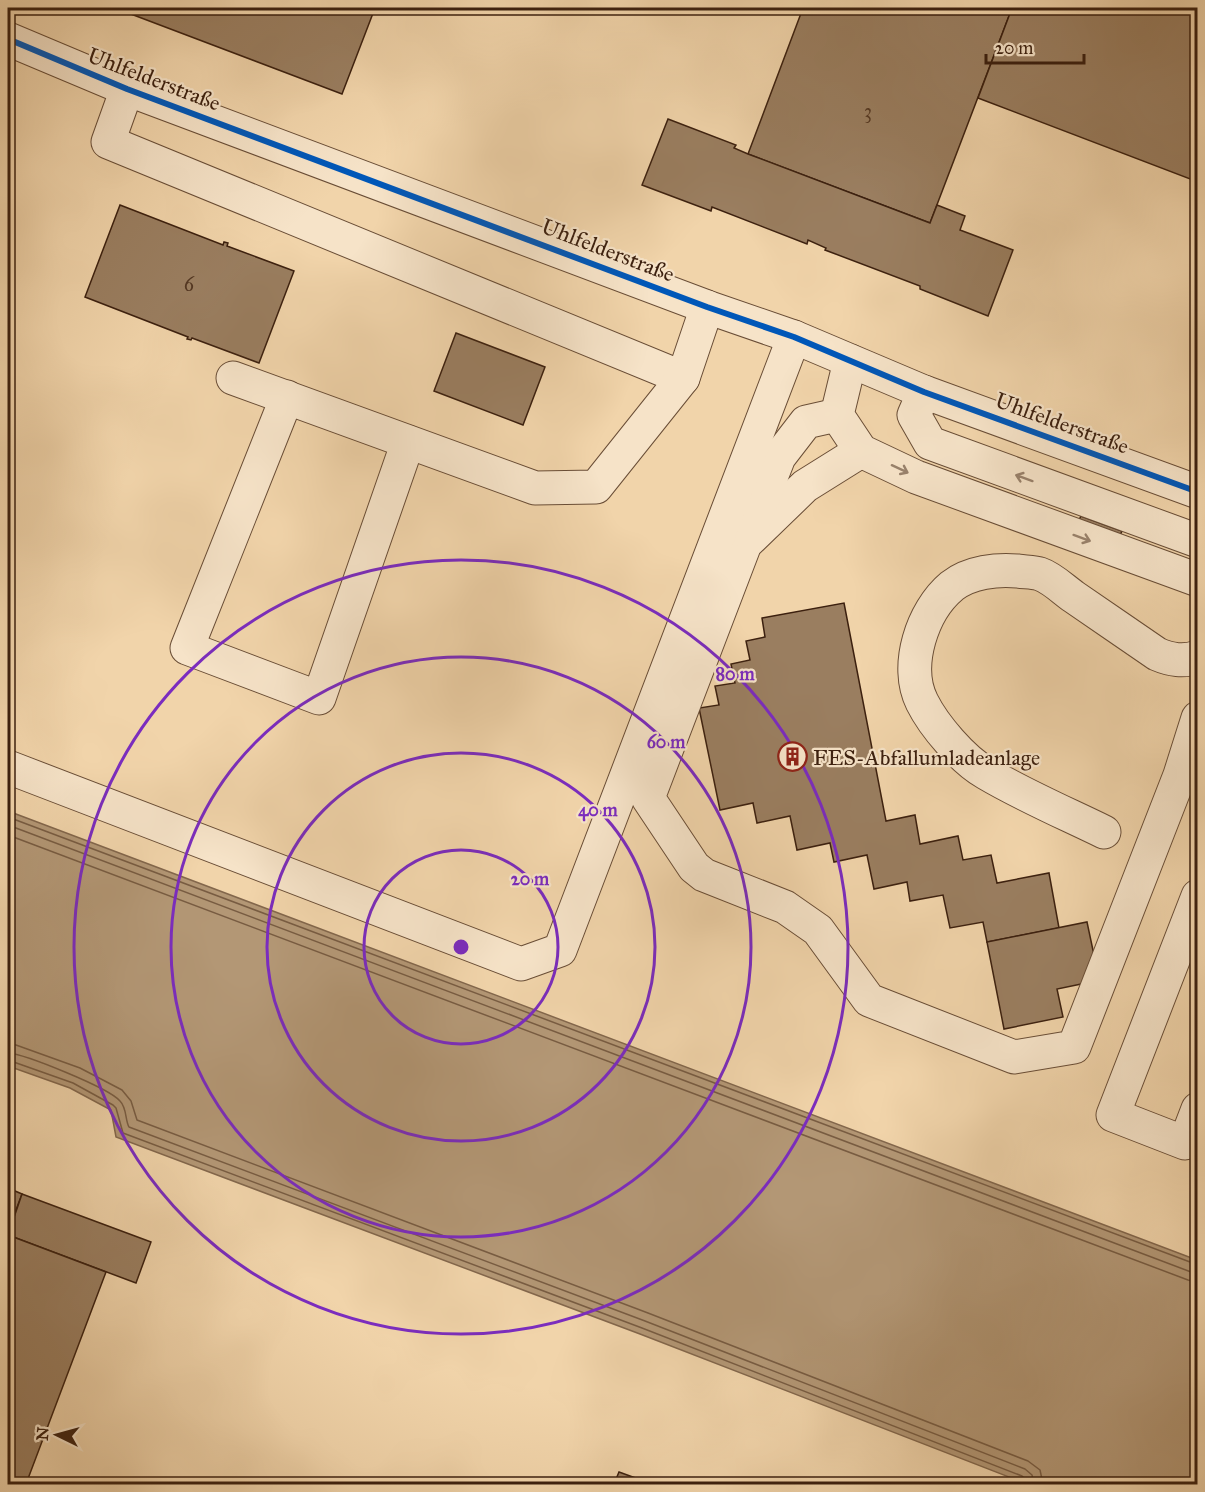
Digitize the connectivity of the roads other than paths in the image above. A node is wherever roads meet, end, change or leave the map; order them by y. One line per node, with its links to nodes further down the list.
1 (8, 39): 2 (street, Uhlfelderstraße)
2 (127, 89): 3 (street, Uhlfelderstraße); 7 (street)
3 (707, 307): 4 (street, Uhlfelderstraße); 7 (street)
4 (794, 337): 5 (street, Uhlfelderstraße); 19 (street)
5 (850, 361): 8 (street, Uhlfelderstraße); 10 (street)
6 (233, 378): 9 (street)
7 (683, 378): 11 (street)
8 (924, 392): 13 (street, Uhlfelderstraße); 14 (street, one-way to 8)
9 (286, 397): 11 (street); 11 (street)
10 (837, 415): 12 (street); 15 (street)
11 (408, 442)
12 (861, 452): 15 (street); 16 (street, one-way to 16)
13 (1197, 492)
14 (1197, 542)
15 (746, 544): 18 (street)
16 (1197, 580)
17 (1197, 657): 20 (street)
18 (1197, 718)
19 (8, 767)
20 (1104, 832)
21 (1197, 896): 22 (street)
22 (1197, 1109)

